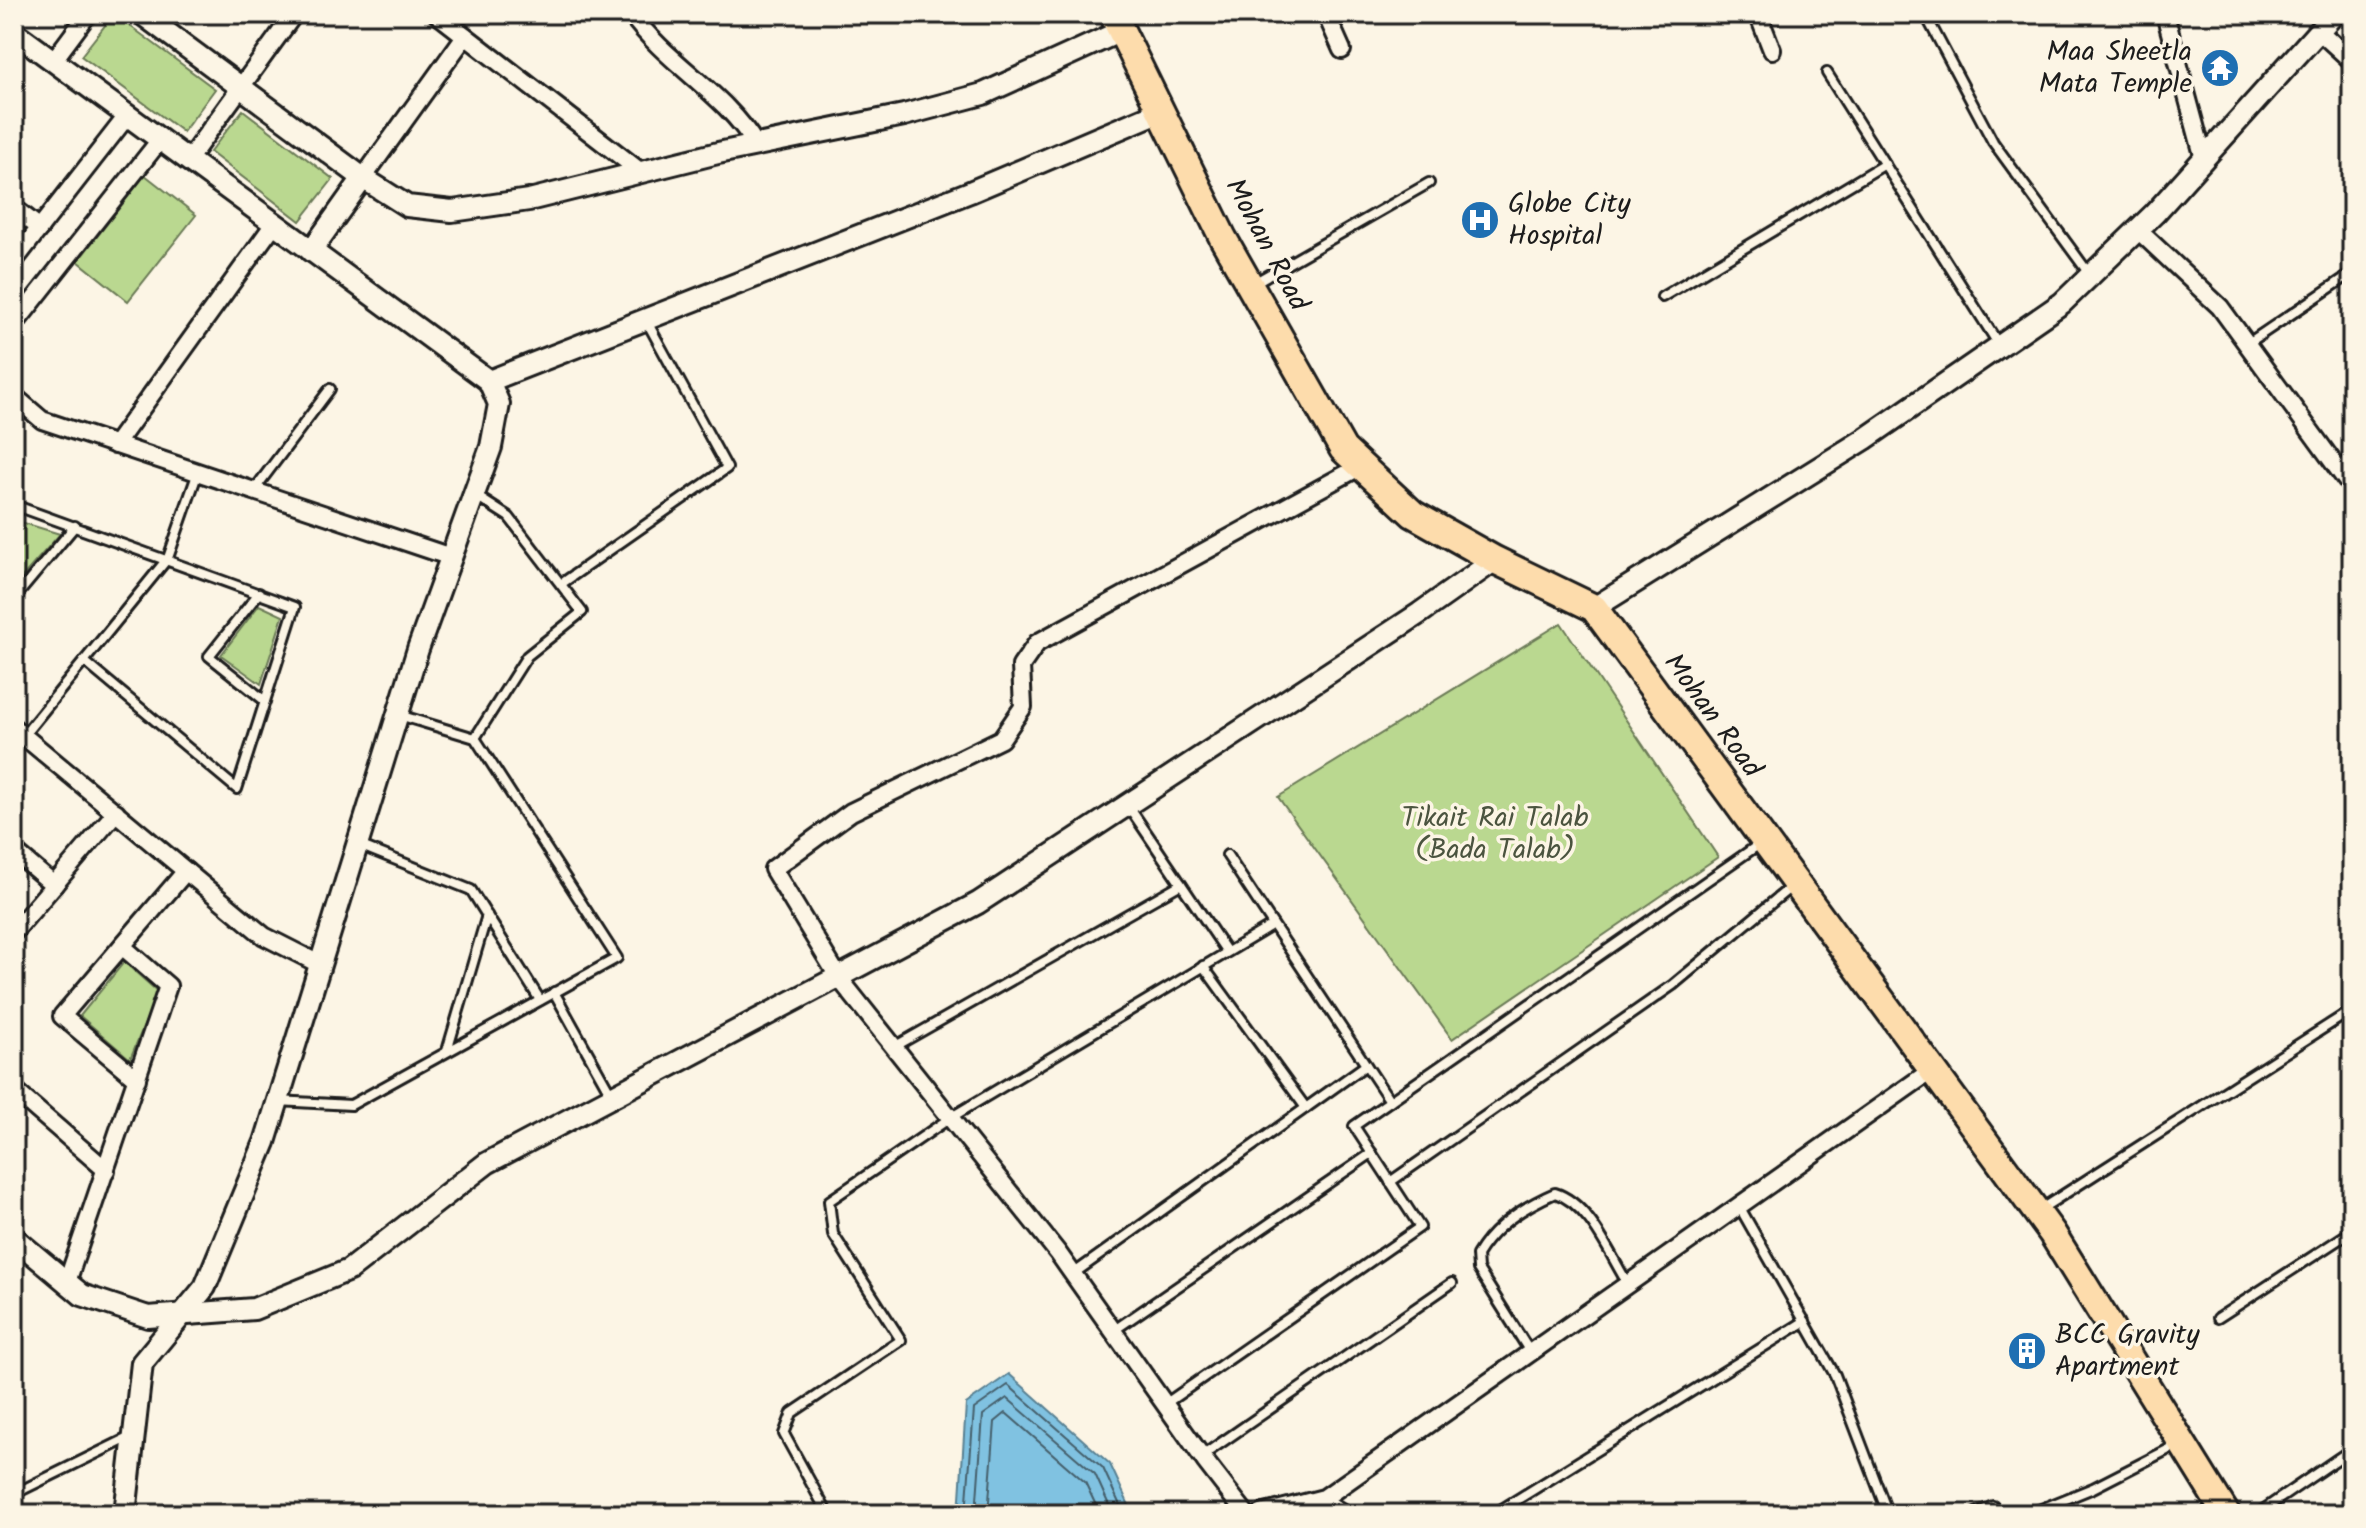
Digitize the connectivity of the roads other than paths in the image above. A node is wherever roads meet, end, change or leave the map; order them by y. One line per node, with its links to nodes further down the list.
1 (88, 14): 17 (street)
2 (142, 14): 20 (street)
3 (294, 14): 20 (street)
4 (437, 14): 14 (street)
5 (631, 14): 24 (street)
6 (1326, 14): 15 (street)
7 (1758, 14): 16 (street)
8 (1925, 14): 38 (lane)
9 (2165, 14): 25 (street)
10 (2334, 14): 12 (street)
11 (1117, 23): 21 (main road, Mohan Road); 24 (street)
12 (2319, 31): 18 (street); 25 (street)
13 (14, 32): 17 (street)
14 (465, 36): 28 (street); 29 (street)
15 (1342, 50)
16 (1772, 50)
17 (53, 61): 22 (street)
18 (2352, 61)
19 (1827, 73): 27 (lane)
20 (241, 87): 26 (street); 29 (street)
21 (1161, 111): 39 (main road, Mohan Road); 41 (street)
22 (127, 116): 23 (street); 33 (street)
23 (160, 140): 26 (street); 42 (street)
24 (756, 145): 28 (street)
25 (2204, 159): 34 (street)
26 (188, 160): 32 (street)
27 (1885, 164): 40 (lane); 44 (lane)
28 (641, 172): 29 (street)
29 (363, 178): 35 (street)
30 (1429, 183): 39 (lane)
31 (14, 208): 33 (street)
32 (274, 224): 35 (street); 48 (street)
33 (40, 228): 36 (street)
34 (2138, 230): 38 (street); 43 (street)
35 (311, 251): 45 (street)
36 (14, 261)
37 (2352, 273): 43 (lane)
38 (2090, 275): 44 (street)
39 (1250, 285): 50 (main road, Mohan Road)
40 (1662, 297)
41 (646, 319): 45 (street); 61 (lane)
42 (14, 325)
43 (2247, 344): 51 (street)
44 (2000, 346): 64 (street)
45 (489, 381): 55 (street)
46 (330, 389): 54 (lane)
47 (14, 396): 48 (street)
48 (115, 445): 52 (street)
49 (2352, 457): 51 (lane)
50 (1361, 466): 60 (main road, Mohan Road); 87 (street)
51 (2337, 468): 53 (street)
52 (198, 472): 54 (street); 59 (lane)
53 (2352, 488)
54 (253, 491): 58 (street)
55 (474, 494): 58 (street); 61 (lane)
56 (14, 505): 57 (lane)
57 (75, 526): 59 (lane); 63 (lane)
58 (451, 557): 67 (street)
59 (168, 558): 62 (lane); 65 (lane)
60 (1495, 560): 64 (main road, Mohan Road); 70 (street)
61 (561, 584): 69 (lane)
62 (259, 593): 66 (lane); 66 (lane)
63 (14, 599)
64 (1594, 608): 72 (main road, Mohan Road)
65 (84, 661): 66 (lane); 68 (lane)
66 (265, 701)
67 (398, 715): 69 (lane); 73 (street)
68 (19, 732): 71 (street)
69 (475, 738): 88 (lane)
70 (1128, 805): 78 (lane); 87 (street)
71 (116, 812): 76 (street); 79 (street)
72 (1764, 841): 77 (main road, Mohan Road); 99 (lane)
73 (359, 845): 80 (lane); 85 (street)
74 (14, 851): 79 (street)
75 (1227, 855): 81 (lane)
76 (186, 871): 83 (street); 85 (street)
77 (1796, 883): 94 (main road, Mohan Road); 104 (lane)
78 (1181, 884): 84 (lane); 91 (lane)
79 (54, 885): 82 (street)
80 (487, 915): 89 (lane); 92 (lane)
81 (1273, 925): 84 (lane); 93 (lane)
82 (14, 932)
83 (122, 946): 95 (street); 95 (street)
84 (1227, 952): 86 (lane)
85 (321, 965): 98 (street)
86 (1203, 966): 100 (lane); 101 (lane)
87 (839, 978): 91 (street); 97 (street)
88 (554, 992): 89 (lane); 97 (lane)
89 (540, 1000): 92 (lane)
90 (2352, 1010): 106 (lane)
91 (894, 1047): 101 (street)
92 (447, 1051): 98 (lane)
93 (1366, 1065): 99 (lane); 100 (lane)
94 (1932, 1070): 105 (street); 106 (main road, Mohan Road)
95 (137, 1079): 103 (street)
96 (14, 1090): 103 (street)
97 (613, 1097): 113 (street)
98 (278, 1101): 113 (street)
99 (1390, 1101): 102 (lane)
100 (1306, 1108): 109 (lane)
101 (950, 1118): 109 (street); 126 (lane)
102 (1372, 1153): 104 (lane); 116 (lane)
103 (106, 1170): 110 (street)
104 (1390, 1182): 118 (lane)
105 (1739, 1206): 112 (street); 115 (lane)
106 (2036, 1211): 120 (main road, Mohan Road)
107 (2352, 1231): 114 (lane)
108 (14, 1238): 110 (street)
109 (1073, 1274): 116 (street)
110 (67, 1282): 113 (street)
111 (1452, 1283): 122 (lane)
112 (1628, 1284): 117 (street); 117 (lane)
113 (184, 1312): 119 (street)
114 (2218, 1318)
115 (1805, 1321): 130 (lane); 131 (lane)
116 (1113, 1331): 118 (street)
117 (1531, 1352): 124 (street)
118 (1164, 1404): 122 (street)
119 (133, 1436): 123 (lane); 125 (street)
120 (2182, 1443): 134 (lane); 135 (main road, Mohan Road)
121 (2352, 1449): 136 (lane)
122 (1201, 1456): 127 (street)
123 (14, 1494)
124 (1324, 1498): 128 (street); 129 (lane)
125 (125, 1514)
126 (828, 1514)
127 (1246, 1514)
128 (1261, 1514)
129 (1352, 1514)
130 (1494, 1514)
131 (1888, 1514)
132 (1973, 1514): 133 (lane)
133 (1997, 1514)
134 (2029, 1514)
135 (2226, 1514)
136 (2257, 1514)

